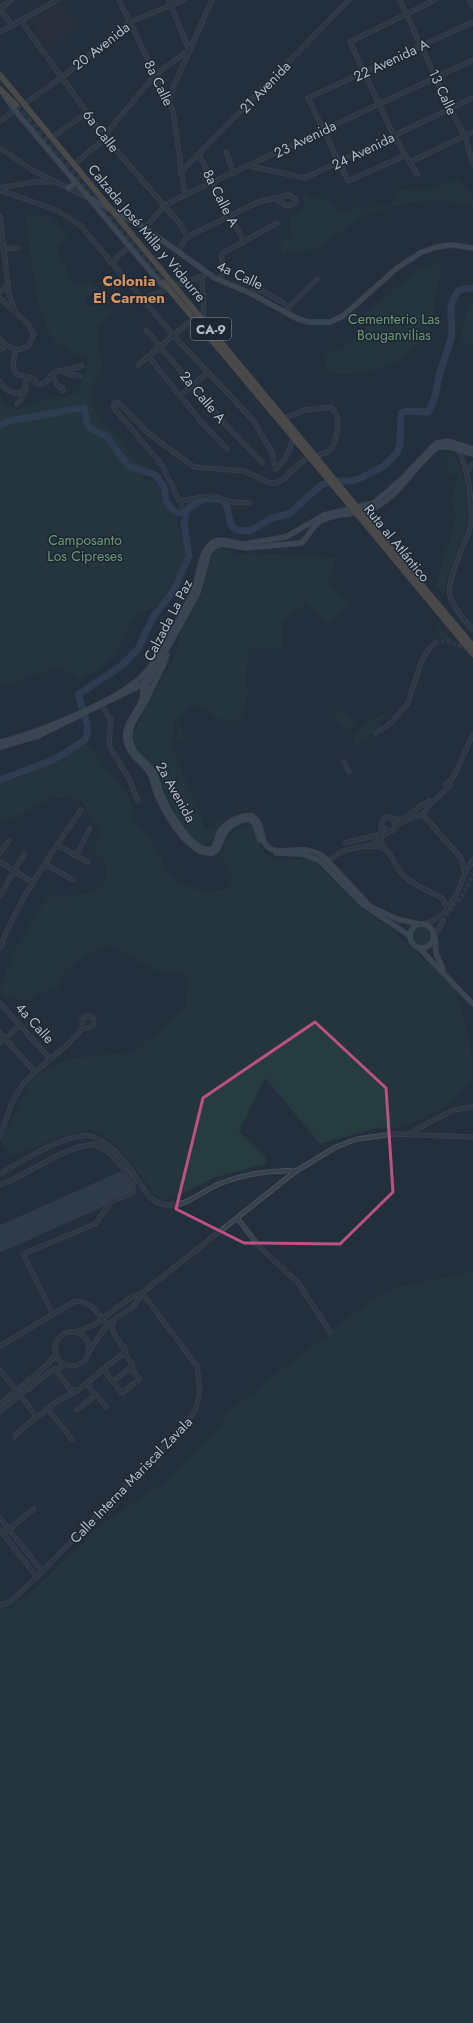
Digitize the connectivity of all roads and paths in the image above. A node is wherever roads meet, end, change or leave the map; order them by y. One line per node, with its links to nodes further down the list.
1 (12, 0): 13 (street)
2 (57, 0): 15 (street)
3 (119, 0): 16 (street, 8a Calle)
4 (169, 0): 11 (street)
5 (184, 0): 11 (street, 20 Avenida)
6 (212, 0): 21 (street)
7 (348, 0): 45 (street, 21 Avenida)
8 (400, 0): 14 (street, 13 Calle)
9 (435, 0): 14 (street)
10 (470, 0): 12 (street)
11 (170, 5): 16 (street, 20 Avenida); 21 (street)
12 (473, 7)
13 (0, 9): 18 (street)
14 (406, 14): 20 (street, 13 Calle); 23 (street)
15 (21, 21): 18 (street); 26 (street, 6a Calle)
16 (130, 22): 24 (street, 8a Calle); 26 (street, 20 Avenida)
17 (473, 22): 20 (street, 22 Avenida A)
18 (12, 26): 19 (street)
19 (0, 32)
20 (421, 46): 23 (street, 22 Avenida A); 27 (street, 13 Calle)
21 (189, 50): 24 (street); 30 (street)
22 (473, 60): 27 (street, 23 Avenida)
23 (364, 73): 32 (street); 37 (street, 22 Avenida A)
24 (155, 74): 30 (street, 8a Calle); 39 (street)
25 (0, 75): 31 (highway, Calzada José Milla y Vidaurre / CA-9)
26 (61, 78): 31 (street, 20 Avenida); 35 (street, 6a Calle)
27 (436, 78): 32 (street, 23 Avenida); 34 (street, 13 Calle)
28 (2, 90): 33 (highway, Calzada José Milla y Vidaurre / CA-9)
29 (473, 98): 34 (street, 24 Avenida)
30 (169, 102): 53 (street, 8a Calle)
31 (24, 104): 42 (highway, Calzada José Milla y Vidaurre / CA-9)
32 (378, 104): 37 (street, 23 Avenida); 40 (street)
33 (16, 108): 36 (street); 58 (main road, Calzada José Milla y Vidaurre / CA-9)
34 (450, 109): 40 (street, 24 Avenida); 41 (street, 13 Calle)
35 (87, 113): 39 (street, 6a Calle); 42 (street)
36 (0, 121)
37 (323, 130): 48 (street); 51 (street, 23 Avenida)
38 (473, 132): 41 (street)
39 (104, 136): 49 (street); 65 (street, 6a Calle)
40 (394, 136): 46 (street); 48 (street, 24 Avenida)
41 (465, 136): 47 (street); 50 (street, 13 Calle)
42 (52, 137): 49 (highway, Calzada José Milla y Vidaurre / CA-9)
43 (0, 148): 52 (street, 4a Calle)
44 (226, 152): 54 (street)
45 (199, 155): 53 (street, 21 Avenida); 57 (street, 8a Calle A)
46 (404, 156): 47 (street); 48 (street)
47 (410, 162): 55 (street)
48 (338, 163): 51 (street, 24 Avenida)
49 (74, 164): 66 (highway, Calzada José Milla y Vidaurre / CA-9)
50 (473, 164)
51 (250, 166): 54 (street, 23 Avenida)
52 (32, 170): 56 (street); 59 (street, 4a Calle)
53 (180, 173): 62 (street, 8a Calle)
54 (234, 173): 57 (street, 23 Avenida)
55 (417, 174)
56 (35, 182): 59 (street); 61 (street)
57 (214, 182): 62 (street, 23 Avenida); 68 (street, 8a Calle A)
58 (76, 183): 60 (main road); 63 (main road, Calzada José Milla y Vidaurre / CA-9)
59 (58, 184): 60 (street, 4a Calle)
60 (68, 188): 63 (street, 4a Calle)
61 (0, 189): 78 (street)
62 (185, 196): 65 (street, 23 Avenida)
63 (89, 198): 66 (main road, 4a Calle); 73 (main road, Calzada José Milla y Vidaurre / CA-9)
64 (275, 198): 64 (street); 68 (street)
65 (164, 206): 70 (street, 23 Avenida); 71 (street, 6a Calle)
66 (109, 208): 70 (main road, 4a Calle); 84 (highway, Calzada José Milla y Vidaurre / CA-9)
67 (0, 216): 76 (street)
68 (230, 216): 71 (street); 72 (street, 8a Calle A)
69 (277, 223): 72 (street)
70 (145, 228): 77 (main road, 4a Calle)
71 (187, 237): 77 (street)
72 (244, 242): 80 (street)
73 (129, 246): 78 (street); 85 (main road, Calzada José Milla y Vidaurre / CA-9)
74 (18, 248): 76 (street)
75 (473, 248): 92 (main road, 4a Calle)
76 (2, 249): 83 (street)
77 (178, 251): 79 (main road, 4a Calle)
78 (111, 263): 89 (street)
79 (204, 274): 80 (main road, 4a Calle); 84 (street); 93 (street)
80 (219, 279): 87 (main road, 4a Calle)
81 (318, 279): 92 (street)
82 (163, 282): 85 (highway, Calzada José Milla y Vidaurre / CA-9)
83 (8, 285): 86 (street); 91 (street)
84 (175, 286): 93 (highway, Calzada José Milla y Vidaurre / CA-9)
85 (168, 288): 89 (street); 94 (highway, Calzada José Milla y Vidaurre / CA-9)
86 (0, 292)
87 (250, 293): 90 (street); 92 (main road, 4a Calle)
88 (0, 298): 91 (street)
89 (143, 299): 96 (street)
90 (284, 303)
91 (15, 311): 101 (street)
92 (286, 312)
93 (202, 317): 116 (highway, Calzada José Milla y Vidaurre / CA-9)
94 (193, 319): 96 (street); 117 (highway, Calzada José Milla y Vidaurre / CA-9)
95 (146, 330): 99 (street, 2a Calle A)
96 (173, 335): 99 (street); 106 (street)
97 (0, 339): 98 (street)
98 (6, 345): 100 (street); 101 (street)
99 (160, 347): 102 (street); 111 (street, 2a Calle A)
100 (0, 349)
101 (16, 350): 109 (street)
102 (148, 356): 103 (street); 114 (street)
103 (138, 365)
104 (82, 366): 105 (street)
105 (62, 371): 107 (street); 108 (street)
106 (208, 372): 111 (street); 117 (street)
107 (51, 376): 109 (street); 113 (street)
108 (80, 376)
109 (27, 378): 112 (street)
110 (0, 381): 112 (street)
111 (193, 385): 114 (street); 124 (street, 2a Calle A)
112 (26, 388): 115 (street)
113 (63, 391)
114 (180, 396): 121 (street)
115 (17, 404)
116 (285, 418): 120 (highway, Calzada José Milla y Vidaurre / CA-9); 127 (street)
117 (293, 436): 120 (highway, Calzada José Milla y Vidaurre / CA-9)
118 (438, 444): 119 (main road); 130 (main road, Calzada La Paz); 131 (main road)
119 (458, 445): 122 (main road); 123 (main road); 126 (street)
120 (304, 446): 132 (highway, Ruta al Atlántico, bridge)
121 (227, 449)
122 (473, 449)
123 (473, 454)
124 (263, 463)
125 (473, 464): 126 (street)
126 (467, 471): 133 (street)
127 (179, 501): 128 (street); 129 (street)
128 (250, 503)
129 (182, 506)
130 (294, 533): 131 (main road); 138 (main road, Calzada La Paz)
131 (301, 543): 136 (main road, Calzada La Paz)
132 (393, 553): 135 (highway, Ruta al Atlántico); 137 (highway, Ruta al Atlántico)
133 (473, 630)
134 (435, 643): 144 (street)
135 (473, 646)
136 (168, 648): 139 (main road, Calzada La Paz); 140 (main road)
137 (473, 654)
138 (154, 661): 139 (main road); 142 (main road, Calzada La Paz)
139 (144, 684): 140 (main road); 141 (main road, Calzada La Paz); 184 (main road, 2a Avenida)
140 (149, 694): 172 (main road, 2a Avenida)
141 (102, 706): 142 (main road, Calzada La Paz); 151 (street)
142 (91, 709): 143 (main road, Calzada La Paz)
143 (74, 717): 146 (main road, Calzada La Paz); 147 (main road, Calzada La Paz)
144 (376, 733)
145 (473, 734): 150 (street)
146 (0, 742)
147 (0, 747)
148 (344, 762): 149 (street)
149 (349, 772)
150 (446, 787): 152 (street); 154 (street)
151 (138, 801)
152 (418, 808): 154 (street); 154 (street); 155 (street)
153 (81, 810): 163 (street)
154 (422, 814): 157 (street); 175 (street)
155 (394, 818): 156 (street); 157 (street)
156 (382, 827): 159 (street); 160 (street)
157 (395, 827): 159 (street)
158 (90, 828): 168 (street)
159 (389, 831): 160 (street)
160 (379, 837): 162 (street); 164 (street); 165 (street)
161 (9, 841): 166 (street)
162 (345, 843)
163 (57, 845): 168 (street); 173 (street)
164 (371, 845): 165 (street); 172 (street)
165 (385, 849): 179 (street)
166 (0, 852)
167 (24, 854): 174 (street)
168 (76, 856): 171 (street)
169 (473, 860): 175 (street)
170 (0, 862): 174 (street)
171 (88, 862)
172 (329, 862): 182 (main road, 2a Avenida)
173 (45, 864): 176 (street); 177 (street)
174 (15, 871): 177 (street); 178 (street)
175 (465, 876): 179 (street)
176 (73, 880)
177 (34, 883): 186 (street)
178 (0, 896)
179 (447, 908): 180 (street)
180 (434, 920): 182 (street); 183 (street)
181 (443, 921): 183 (street)
182 (422, 924): 184 (main road); 185 (main road)
183 (438, 929): 185 (street)
184 (410, 936): 187 (main road)
185 (435, 937): 187 (main road); 188 (main road)
186 (0, 948)
187 (419, 948): 188 (main road)
188 (446, 976): 190 (main road)
189 (0, 1004): 191 (street, 4a Calle)
190 (473, 1004)
191 (20, 1025): 194 (street); 196 (street, 4a Calle)
192 (84, 1027): 196 (street)
193 (0, 1033): 194 (street)
194 (5, 1038): 195 (street); 197 (street)
195 (0, 1043)
196 (50, 1059): 197 (street)
197 (35, 1072): 200 (street)
198 (473, 1107): 199 (street)
199 (408, 1135): 201 (street); 202 (street)
200 (0, 1137)
201 (473, 1137)
202 (296, 1171): 203 (street); 205 (street)
203 (0, 1174)
204 (0, 1185): 207 (street)
205 (237, 1218): 206 (street); 212 (street)
206 (142, 1293): 208 (street); 209 (street); 243 (street, Calle Interna Mariscal Zavala)
207 (53, 1314): 208 (street); 213 (street)
208 (102, 1320): 210 (street); 211 (street)
209 (113, 1321): 210 (street); 215 (street)
210 (107, 1325): 214 (street)
211 (74, 1332): 214 (street); 216 (street)
212 (330, 1332)
213 (0, 1346)
214 (90, 1350): 217 (street)
215 (124, 1353): 218 (street); 220 (street)
216 (56, 1354): 217 (street); 226 (street)
217 (64, 1364): 219 (street)
218 (130, 1367): 222 (street); 223 (street)
219 (56, 1369): 227 (street); 229 (street)
220 (103, 1369): 223 (street); 224 (street)
221 (0, 1370): 226 (street)
222 (138, 1380): 223 (street); 225 (street)
223 (113, 1382)
224 (87, 1384): 227 (street); 228 (street)
225 (142, 1384)
226 (16, 1391): 229 (street); 230 (street)
227 (77, 1391): 232 (street)
228 (96, 1395): 231 (street); 233 (street)
229 (20, 1396): 234 (street); 235 (street)
230 (0, 1404)
231 (106, 1407)
232 (47, 1408): 235 (street); 237 (street)
233 (77, 1410)
234 (0, 1412)
235 (37, 1417): 236 (street)
236 (15, 1437)
237 (72, 1439)
238 (34, 1509): 240 (street)
239 (0, 1518): 240 (street)
240 (9, 1529): 242 (street); 243 (street)
241 (0, 1530): 242 (street)
242 (3, 1534): 244 (street)
243 (42, 1571): 244 (street, Calle Interna Mariscal Zavala)
244 (37, 1577): 245 (street, Calle Interna Mariscal Zavala)
245 (0, 1605)

